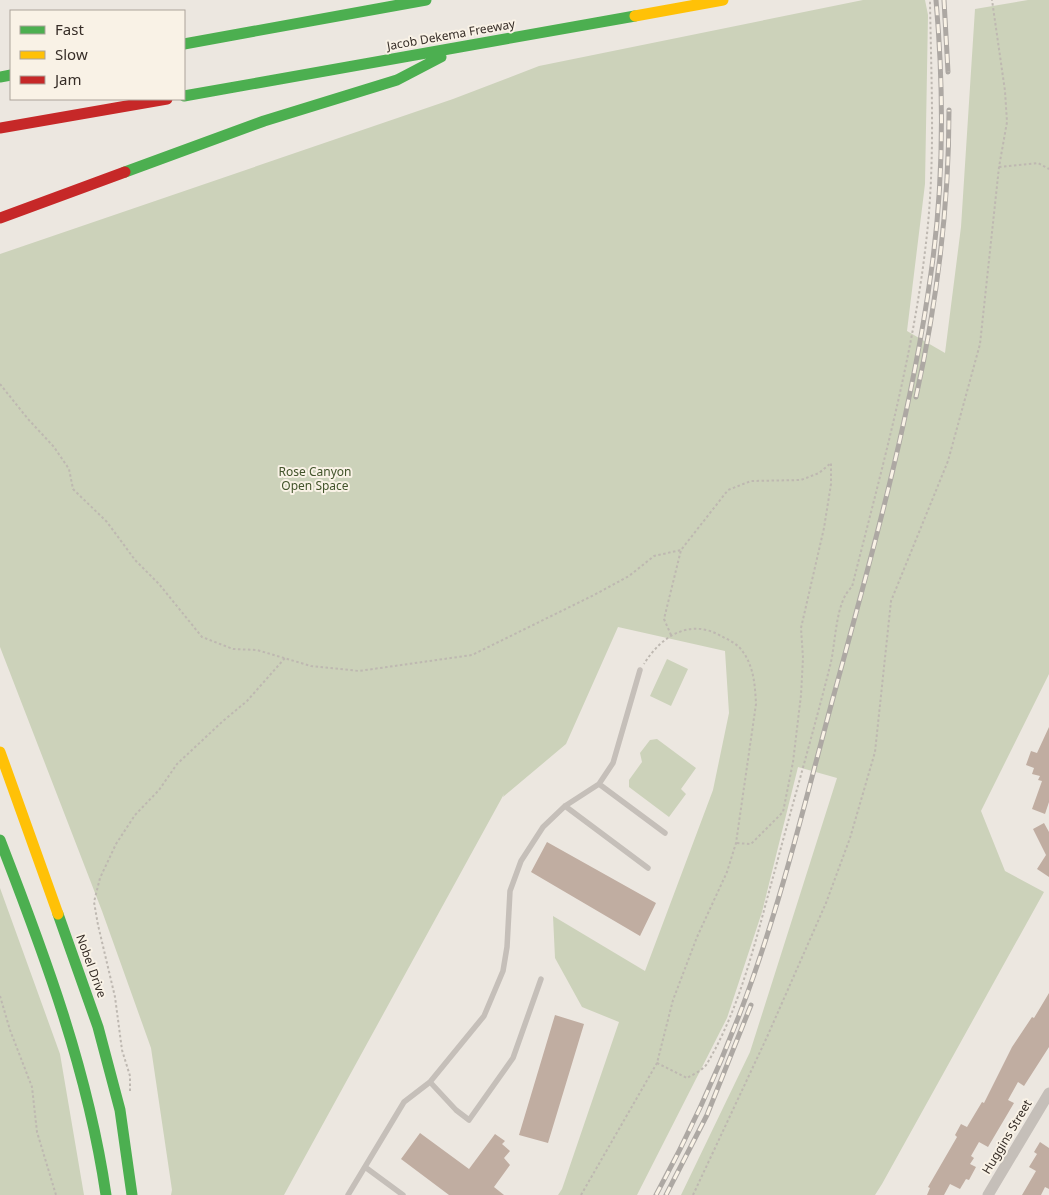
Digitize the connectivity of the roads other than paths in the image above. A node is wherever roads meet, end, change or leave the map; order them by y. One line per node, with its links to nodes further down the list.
1 (426, 0): 3 (main road)
2 (723, 0): 4 (main road, Jacob Dekema Freeway)
3 (185, 44)
4 (457, 48): 5 (main road, Jacob Dekema Freeway); 8 (main road)
5 (185, 96)
6 (161, 100): 7 (main road)
7 (0, 128)
8 (0, 218)
9 (640, 670): 11 (lane)
10 (0, 752): 22 (main road, Nobel Drive)
11 (599, 784): 12 (lane); 13 (lane)
12 (565, 806): 15 (lane); 17 (lane)
13 (665, 833)
14 (0, 840): 21 (main road)
15 (648, 868)
16 (541, 979): 17 (lane)
17 (430, 1082): 20 (lane)
18 (1049, 1093): 19 (street, Huggins Street)
19 (1045, 1110): 25 (street, Huggins Street)
20 (365, 1168): 23 (lane); 24 (lane)
21 (106, 1195)
22 (132, 1195)
23 (348, 1195)
24 (403, 1195)
25 (988, 1195)

